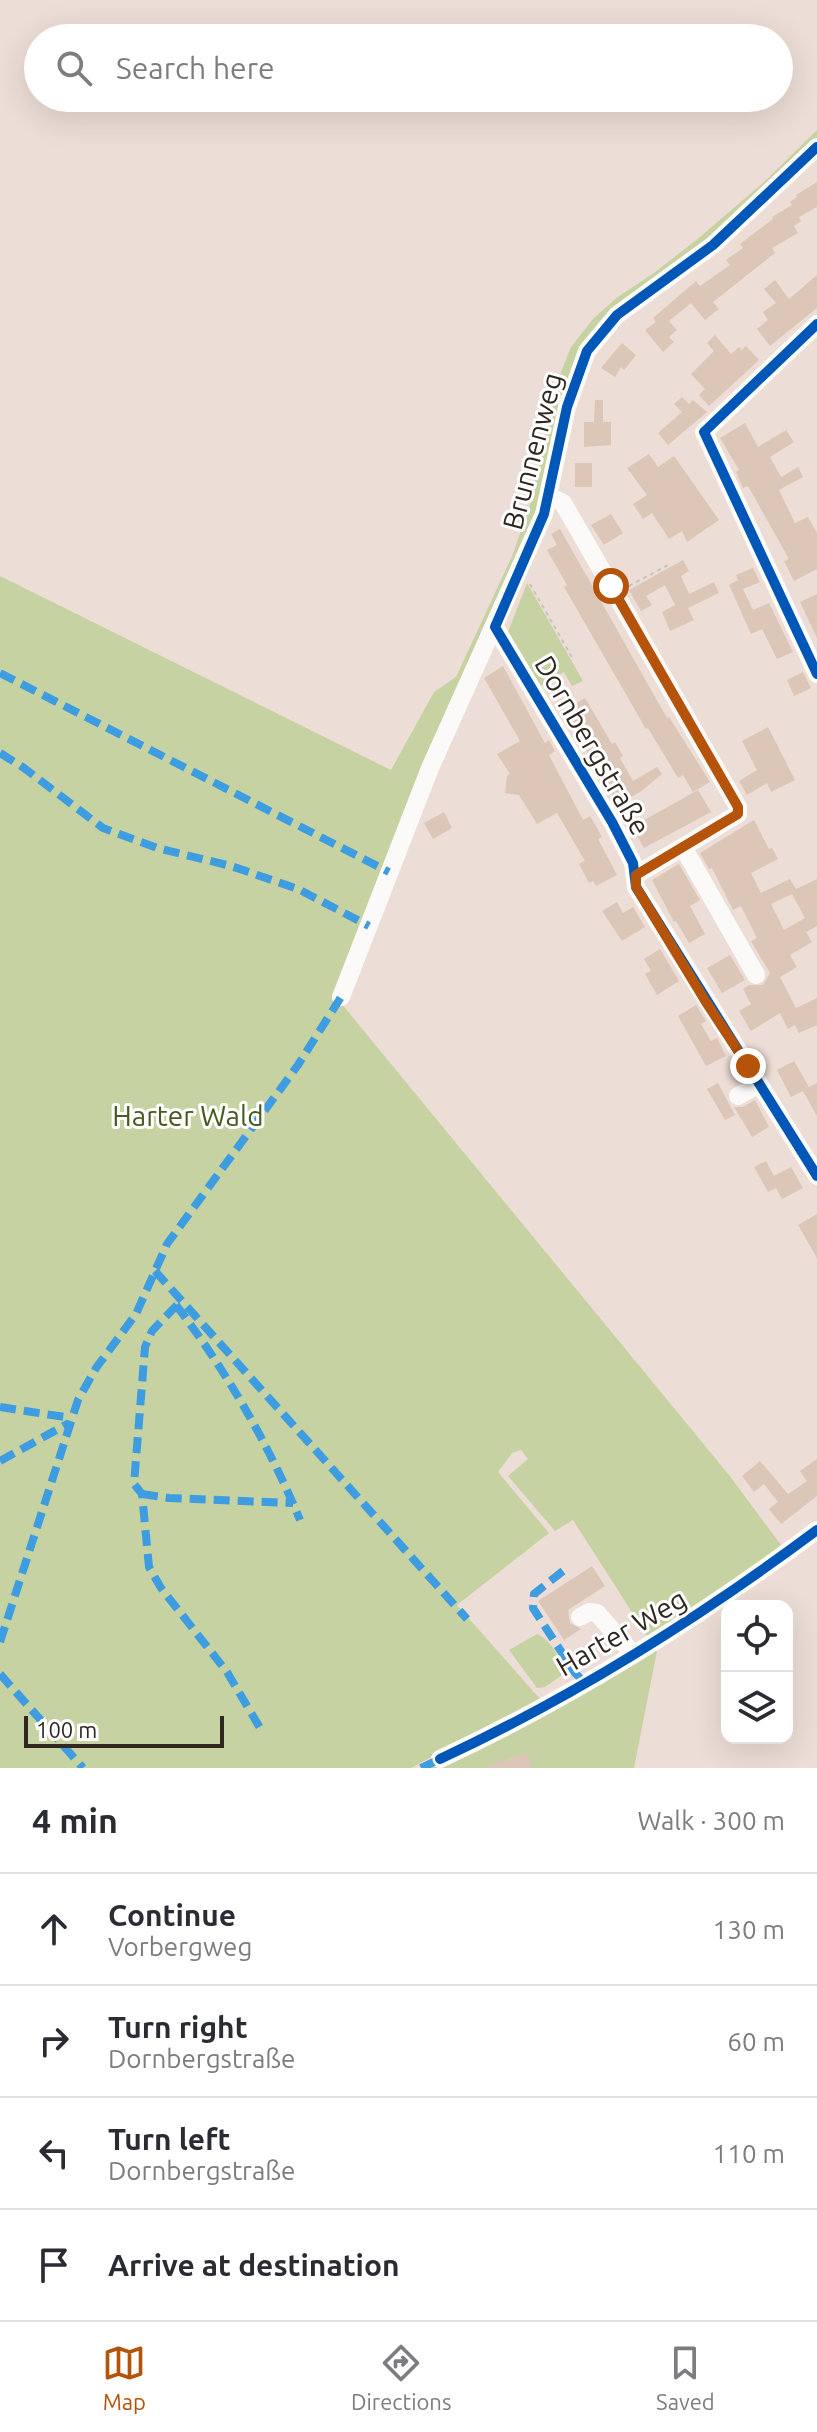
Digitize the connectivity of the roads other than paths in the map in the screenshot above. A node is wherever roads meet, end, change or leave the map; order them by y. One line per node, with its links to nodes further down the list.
1 (817, 147): 3 (street, Brunnenweg)
2 (817, 324): 5 (street)
3 (549, 496): 4 (street, Brunnenweg); 6 (street, Dornbergstraße)
4 (495, 627): 7 (street, Dornbergstraße); 9 (street, Brunnenweg)
5 (817, 674)
6 (683, 847): 7 (street, Dornbergstraße); 8 (street, Dornbergstraße)
7 (636, 875): 10 (street, Dornbergstraße)
8 (756, 975)
9 (341, 997)
10 (759, 1084): 11 (street); 12 (street, Dornbergstraße)
11 (738, 1096)
12 (817, 1176)
13 (817, 1530): 15 (street, Harter Weg)
14 (580, 1617): 15 (street)
15 (633, 1654): 16 (street, Harter Weg)
16 (440, 1759)

